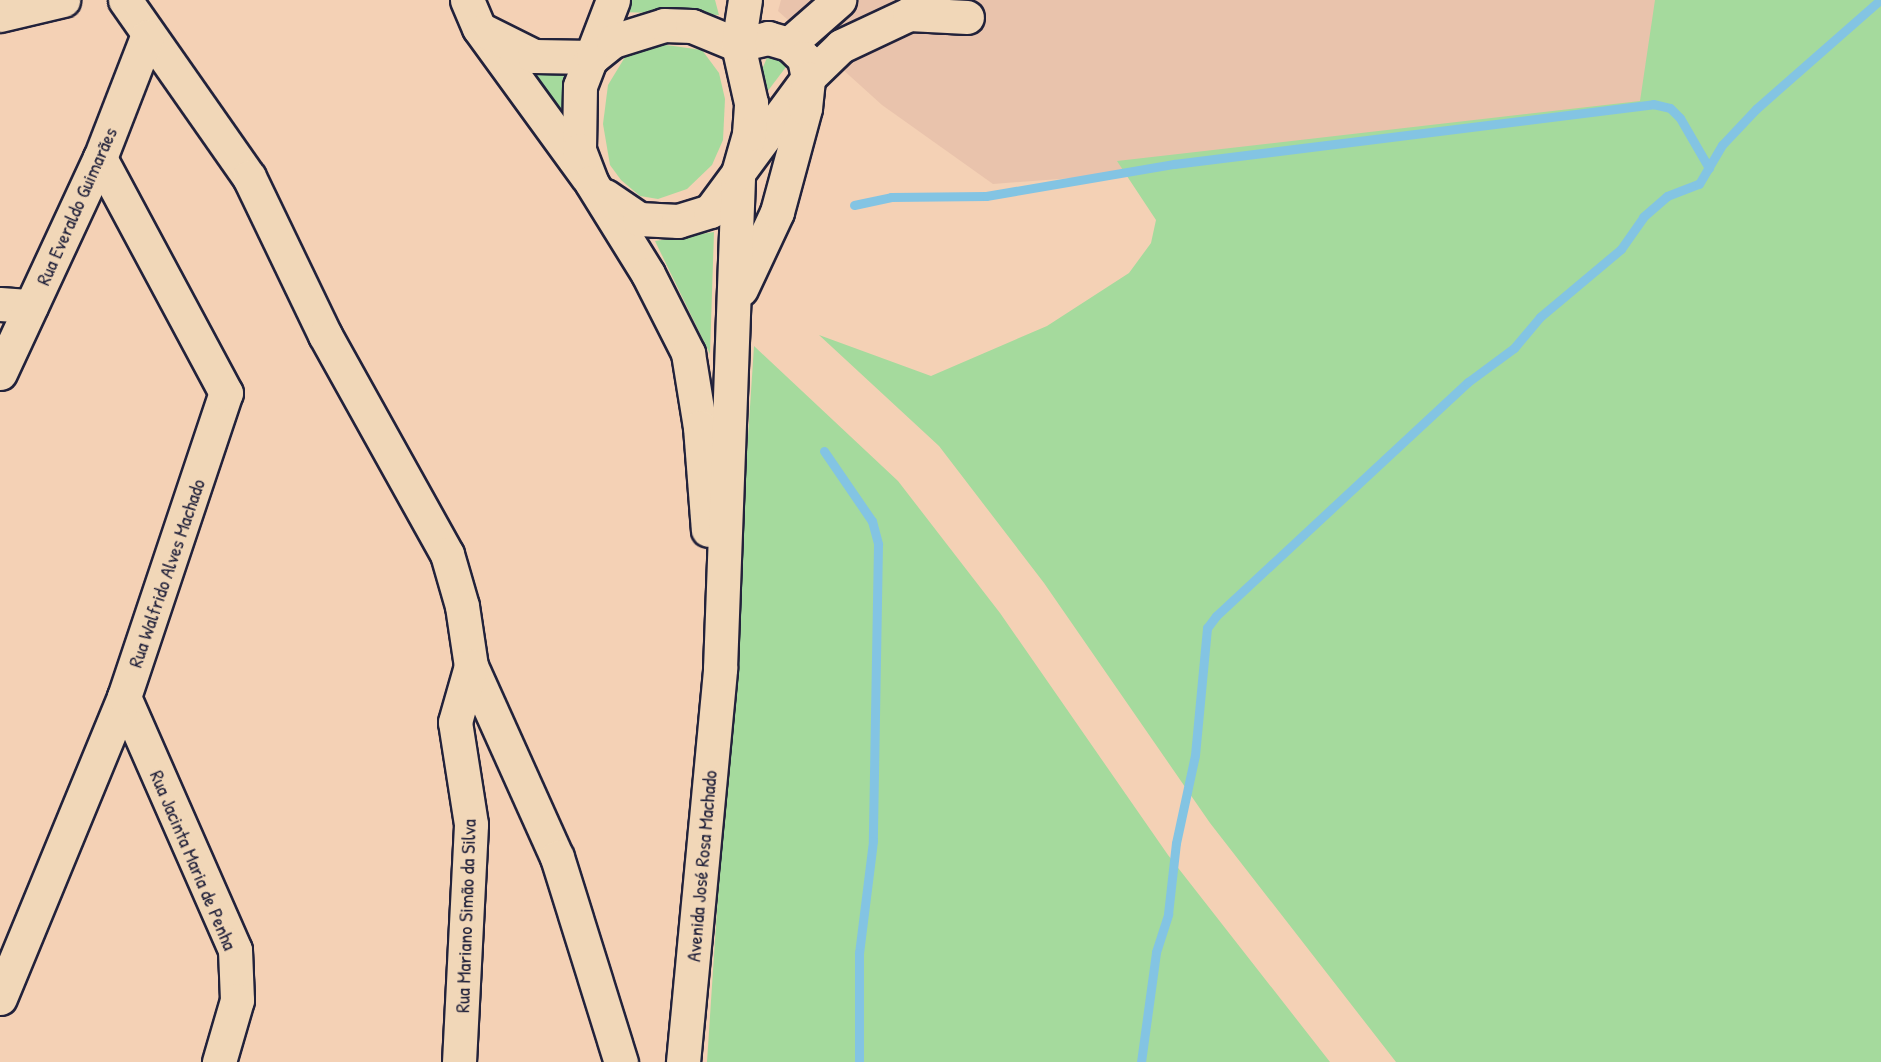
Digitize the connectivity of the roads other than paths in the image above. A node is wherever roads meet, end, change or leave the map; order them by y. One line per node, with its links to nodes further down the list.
1 (63, 0): 6 (street)
2 (125, 0): 10 (street)
3 (613, 0): 12 (street)
4 (835, 4): 9 (street); 11 (street)
5 (473, 14): 12 (street); 16 (street)
6 (0, 15)
7 (967, 17): 9 (street)
8 (739, 18): 11 (street); 12 (street); 15 (street)
9 (868, 32): 13 (street)
10 (147, 37): 14 (street, Rua Everaldo Guimarães); 20 (street)
11 (789, 44): 13 (street)
12 (593, 57): 16 (street)
13 (808, 78): 15 (street); 17 (street)
14 (100, 158): 18 (street, Rua Everaldo Guimarães); 22 (street, Rua Walfrido Alves Machado)
15 (738, 173): 16 (street); 17 (street)
16 (591, 182): 21 (street)
17 (735, 301): 21 (street)
18 (16, 305): 19 (street, Rua Everaldo Guimarães)
19 (0, 373)
20 (471, 666): 25 (street, Rua Mariano Simão da Silva); 26 (street)
21 (720, 669): 27 (street, Avenida José Rosa Machado)
22 (124, 698): 23 (street, Rua Walfrido Alves Machado); 24 (street, Rua Jacinta Maria de Penha)
23 (0, 998)
24 (219, 1062)
25 (459, 1062)
26 (621, 1062)
27 (683, 1062)

